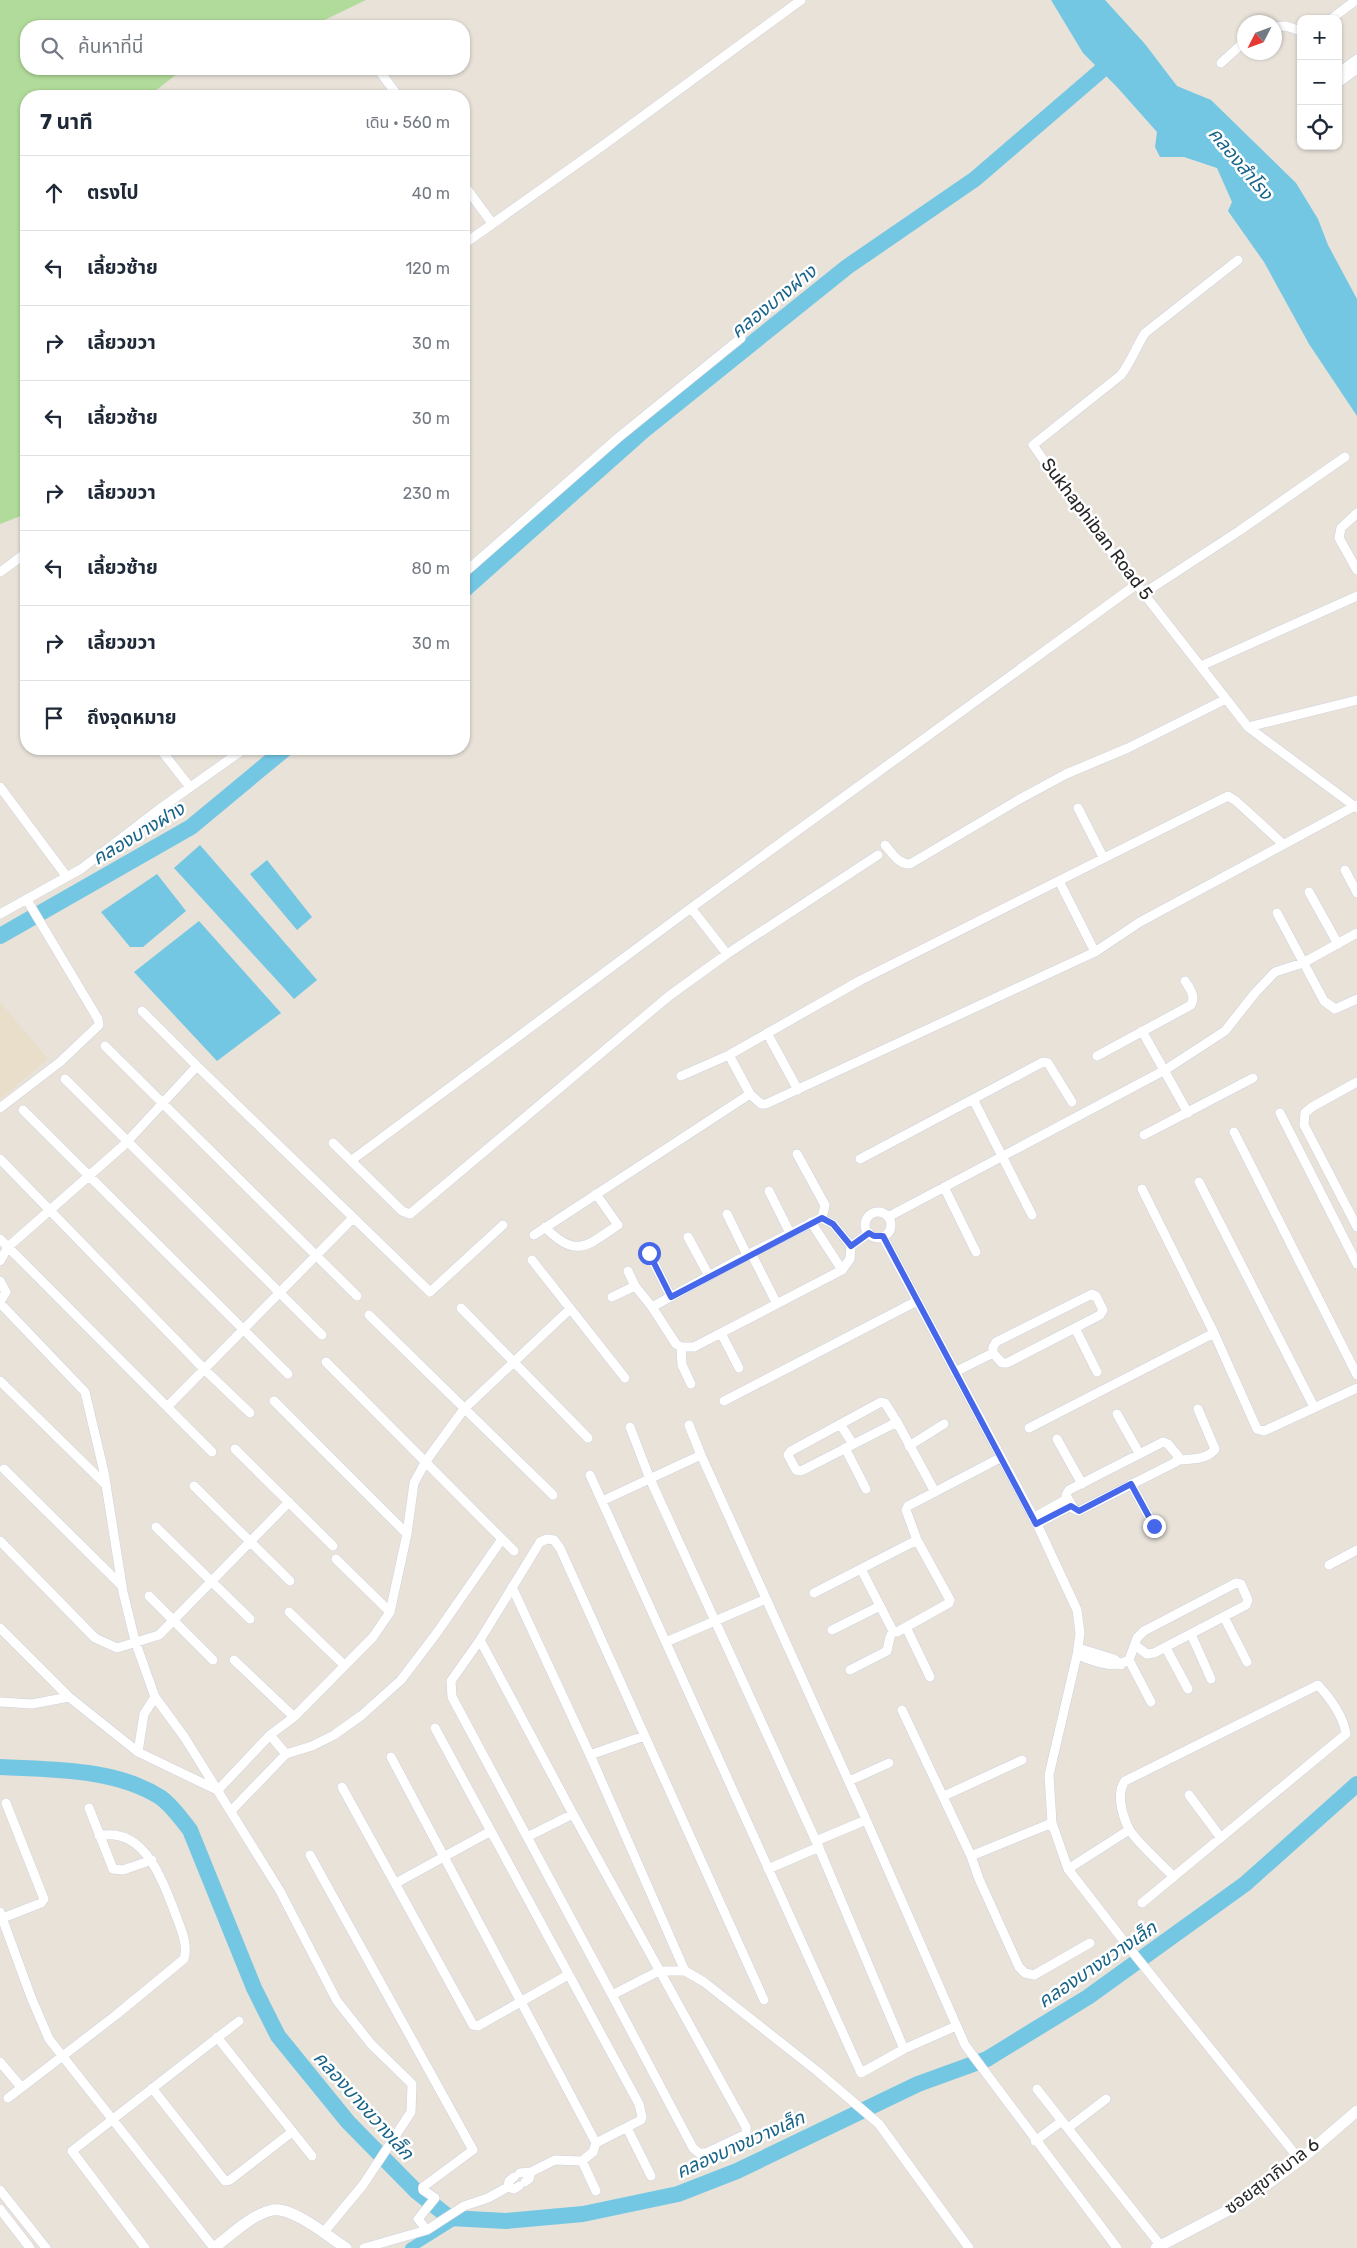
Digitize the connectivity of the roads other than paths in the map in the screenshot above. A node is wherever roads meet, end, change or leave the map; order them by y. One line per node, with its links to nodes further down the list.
1 (801, 0): 15 (street)
2 (1356, 0): 3 (street)
3 (1336, 15)
4 (1282, 26): 5 (street)
5 (1297, 30)
6 (1237, 48): 8 (street)
7 (1357, 58): 10 (street)
8 (1221, 63)
9 (1357, 68): 12 (street)
10 (1342, 70)
11 (382, 75): 13 (street)
12 (1342, 80)
13 (394, 90)
14 (470, 193): 15 (street)
15 (492, 223): 16 (street)
16 (470, 240)
17 (1238, 260): 25 (street, Sukhaphiban Road 5)
18 (741, 338): 22 (street)
19 (1345, 457): 26 (street)
20 (1357, 513): 23 (street)
21 (20, 557): 24 (street)
22 (470, 569)
23 (1357, 570)
24 (0, 572)
25 (1137, 584): 26 (street, Sukhaphiban Road 5); 48 (street)
26 (1144, 593): 28 (street, Sukhaphiban Road 5)
27 (1357, 596): 28 (street)
28 (1201, 666): 29 (street, Sukhaphiban Road 5)
29 (1226, 699): 31 (street, Sukhaphiban Road 5); 39 (street)
30 (1357, 700): 31 (street)
31 (1248, 727): 36 (street, Sukhaphiban Road 5)
32 (165, 755): 35 (street)
33 (235, 755): 35 (street)
34 (0, 787): 43 (street)
35 (190, 787): 43 (street)
36 (1356, 806): 38 (street)
37 (1078, 808): 41 (street)
38 (1283, 844): 41 (street); 53 (street)
39 (886, 845)
40 (878, 855): 54 (street)
41 (1104, 857): 44 (street)
42 (1345, 870): 46 (street)
43 (67, 877): 47 (street)
44 (1059, 881): 53 (street); 60 (street)
45 (1310, 892): 52 (street)
46 (1357, 893)
47 (27, 900): 50 (street); 75 (street)
48 (691, 908): 54 (street); 87 (street)
49 (1276, 913): 55 (street)
50 (0, 914)
51 (1357, 933): 52 (street)
52 (1338, 944): 55 (street)
53 (1095, 952): 70 (street)
54 (726, 954): 87 (street)
55 (1304, 963): 57 (street); 65 (street)
56 (1185, 981): 59 (street)
57 (1357, 998)
58 (142, 1010): 64 (street)
59 (1142, 1031): 63 (street); 65 (street)
60 (767, 1033): 62 (street); 70 (street)
61 (106, 1046): 74 (street)
62 (729, 1055): 66 (street); 71 (street)
63 (1097, 1056)
64 (197, 1066): 74 (street); 98 (street)
65 (1165, 1070): 77 (street); 84 (street)
66 (681, 1076)
67 (65, 1078): 81 (street)
68 (1254, 1078): 77 (street)
69 (1357, 1082): 103 (street)
70 (798, 1090): 71 (street)
71 (750, 1094): 93 (street)
72 (974, 1101): 73 (street); 84 (street); 86 (street)
73 (1072, 1102)
74 (163, 1103): 81 (street); 115 (street)
75 (0, 1108)
76 (23, 1110): 88 (street)
77 (1188, 1113): 80 (street)
78 (1280, 1113): 118 (street)
79 (1234, 1132): 149 (street)
80 (1144, 1135)
81 (128, 1141): 88 (street); 124 (street)
82 (333, 1143): 87 (street)
83 (797, 1154): 99 (street)
84 (1002, 1157): 90 (street); 96 (street)
85 (0, 1159): 94 (street)
86 (860, 1159)
87 (352, 1160)
88 (90, 1177): 94 (street); 136 (street)
89 (1199, 1182): 157 (street)
90 (944, 1187): 97 (street); 112 (street)
91 (1142, 1189): 139 (street)
92 (769, 1192): 104 (street)
93 (596, 1194): 102 (street); 102 (street)
94 (51, 1211): 111 (street); 144 (street)
95 (727, 1214): 114 (street)
96 (1032, 1215)
97 (888, 1217): 105 (street); 107 (street)
98 (353, 1218): 101 (street); 115 (street)
99 (822, 1218): 100 (street); 110 (street)
100 (811, 1222): 104 (street); 119 (street)
101 (503, 1225)
102 (545, 1227): 106 (street)
103 (1357, 1227)
104 (790, 1233): 114 (street)
105 (869, 1233): 107 (street); 110 (street)
106 (534, 1235)
107 (883, 1236): 128 (street)
108 (688, 1237): 121 (street)
109 (0, 1238): 111 (street)
110 (851, 1246): 119 (street)
111 (8, 1247): 117 (street); 156 (street)
112 (976, 1252)
113 (649, 1253): 127 (street)
114 (749, 1254): 121 (street); 130 (street)
115 (316, 1255): 124 (street); 125 (street)
116 (532, 1260): 133 (street)
117 (0, 1261)
118 (1357, 1264)
119 (842, 1270): 130 (street)
120 (628, 1271): 123 (street)
121 (708, 1276): 127 (street)
122 (0, 1281): 129 (street)
123 (635, 1286): 126 (street); 131 (street)
124 (280, 1292): 136 (street); 138 (street)
125 (357, 1296)
126 (612, 1297)
127 (671, 1297): 131 (street)
128 (918, 1301): 146 (street); 154 (street)
129 (0, 1303): 184 (street)
130 (777, 1304): 137 (street)
131 (652, 1307): 140 (street)
132 (461, 1308): 143 (street)
133 (570, 1309): 143 (street); 150 (street)
134 (370, 1314): 158 (street)
135 (1074, 1328): 141 (street); 141 (street); 147 (street)
136 (243, 1329): 144 (street); 148 (street)
137 (721, 1333): 140 (street); 145 (street)
138 (322, 1334)
139 (1214, 1334): 157 (street); 167 (street)
140 (681, 1346): 152 (street)
141 (993, 1354): 146 (street)
142 (326, 1362): 178 (street)
143 (514, 1362): 158 (street); 168 (street)
144 (204, 1368): 156 (street); 160 (street)
145 (739, 1368)
146 (955, 1372): 176 (street)
147 (1097, 1372)
148 (288, 1374)
149 (1357, 1374)
150 (624, 1378)
151 (0, 1381): 184 (street)
152 (691, 1384)
153 (1357, 1388): 157 (street)
154 (724, 1401)
155 (274, 1402): 195 (street)
156 (167, 1407): 173 (street)
157 (1314, 1407)
158 (464, 1409): 178 (street); 188 (street)
159 (1198, 1409): 177 (street)
160 (250, 1413)
161 (1116, 1414): 174 (street)
162 (897, 1422): 163 (street); 170 (street); 171 (street)
163 (840, 1424): 170 (street); 170 (street)
164 (944, 1424): 171 (street)
165 (689, 1425): 175 (street)
166 (630, 1428): 181 (street)
167 (1029, 1428)
168 (588, 1438)
169 (1057, 1439): 182 (street)
170 (848, 1446): 186 (street)
171 (909, 1446): 187 (street)
172 (235, 1449): 190 (street)
173 (212, 1452)
174 (1139, 1453): 177 (street); 182 (street)
175 (700, 1455): 181 (street); 212 (street)
176 (1000, 1458): 187 (street); 192 (street)
177 (1178, 1460): 183 (street)
178 (426, 1461): 195 (street); 196 (street)
179 (4, 1469): 208 (street)
180 (590, 1475): 189 (street)
181 (650, 1478): 189 (street); 219 (street)
182 (1082, 1484): 191 (street)
183 (1131, 1484): 191 (street); 193 (street)
184 (106, 1485): 208 (street)
185 (194, 1486): 199 (street)
186 (866, 1489)
187 (935, 1492): 197 (street)
188 (553, 1495)
189 (602, 1501): 227 (street)
190 (289, 1502): 199 (street); 200 (street)
191 (1069, 1502): 192 (street)
192 (1035, 1521): 230 (street)
193 (1154, 1526)
194 (156, 1527): 206 (street)
195 (407, 1534): 215 (street)
196 (502, 1539): 202 (street); 250 (street)
197 (917, 1540): 205 (street); 220 (street)
198 (0, 1541): 226 (street)
199 (251, 1542): 206 (street); 207 (street)
200 (333, 1546)
201 (1357, 1550): 204 (street)
202 (514, 1551)
203 (336, 1559): 215 (street)
204 (1329, 1565)
205 (861, 1569): 210 (street); 213 (street)
206 (212, 1581): 217 (street); 218 (street)
207 (290, 1581)
208 (122, 1585): 226 (street)
209 (512, 1586): 225 (street); 248 (street); 251 (street)
210 (814, 1593)
211 (149, 1596): 218 (street)
212 (766, 1599): 219 (street); 255 (street)
213 (880, 1606): 222 (street); 223 (street)
214 (289, 1612): 235 (street)
215 (390, 1612): 235 (street)
216 (1224, 1617): 224 (street); 228 (street); 234 (street)
217 (250, 1619)
218 (173, 1620): 226 (street); 231 (street)
219 (716, 1620): 227 (street); 271 (street)
220 (906, 1627): 223 (street); 237 (street)
221 (0, 1628): 240 (street)
222 (832, 1630)
223 (893, 1631): 236 (street)
224 (1191, 1634): 229 (street); 238 (street)
225 (480, 1640): 263 (street); 269 (street)
226 (135, 1641): 241 (street)
227 (666, 1642): 276 (street)
228 (1136, 1646): 229 (street); 233 (street)
229 (1166, 1648): 239 (street)
230 (1078, 1651): 233 (street); 265 (street)
231 (213, 1660)
232 (234, 1660): 245 (street)
233 (1125, 1662): 243 (street)
234 (1247, 1662)
235 (344, 1665): 245 (street)
236 (850, 1670)
237 (930, 1677)
238 (1211, 1679)
239 (1188, 1689)
240 (69, 1697): 242 (street); 249 (street)
241 (155, 1697): 249 (street); 257 (street)
242 (0, 1702)
243 (1151, 1702)
244 (902, 1710): 259 (street)
245 (294, 1717): 247 (street)
246 (434, 1728): 267 (street)
247 (270, 1735): 250 (street); 257 (street)
248 (644, 1736): 251 (street); 287 (street)
249 (138, 1752): 257 (street)
250 (286, 1754): 262 (street)
251 (590, 1755): 284 (street)
252 (391, 1757): 274 (street)
253 (1022, 1760): 259 (street)
254 (889, 1763): 255 (street)
255 (849, 1781): 264 (street)
256 (342, 1787): 279 (street)
257 (218, 1790): 262 (street)
258 (1189, 1795): 270 (street)
259 (944, 1796): 273 (street)
260 (6, 1803): 281 (street)
261 (89, 1808): 268 (street)
262 (231, 1811): 317 (street)
263 (573, 1814): 269 (street); 283 (street)
264 (866, 1820): 271 (street); 290 (street)
265 (1052, 1823): 273 (street); 277 (street)
266 (1129, 1830): 270 (street); 277 (street); 278 (street)
267 (491, 1831): 274 (street); 285 (street)
268 (99, 1836): 275 (street); 275 (street)
269 (527, 1837): 286 (street)
270 (1221, 1838): 278 (street)
271 (817, 1844): 276 (street); 292 (street)
272 (310, 1855): 316 (street)
273 (972, 1856): 282 (street)
274 (443, 1858): 279 (street); 288 (street)
275 (152, 1860): 293 (street)
276 (768, 1869): 292 (street)
277 (1068, 1869): 308 (street)
278 (1174, 1877): 280 (street)
279 (396, 1883): 288 (street)
280 (1142, 1904)
281 (1, 1916): 293 (street)
282 (1090, 1943)
283 (659, 1971): 284 (street); 286 (street); 286 (street)
284 (685, 1971): 325 (street)
285 (568, 1975): 288 (street); 303 (street)
286 (612, 1995)
287 (764, 2000)
288 (520, 2001): 306 (street)
289 (238, 2021): 291 (street)
290 (956, 2026): 292 (street); 305 (street)
291 (217, 2037): 296 (street); 304 (street)
292 (904, 2049)
293 (62, 2056): 295 (street); 301 (street)
294 (0, 2062): 295 (street)
295 (21, 2087): 298 (street)
296 (152, 2088): 301 (street); 304 (street)
297 (1037, 2089): 302 (street)
298 (8, 2098)
299 (1106, 2099): 302 (street)
300 (1357, 2111): 308 (street, ซอยสุขาภิบาล 6)
301 (111, 2119): 321 (street); 322 (street)
302 (1065, 2124): 305 (street); 318 (street)
303 (627, 2128): 306 (street); 311 (street)
304 (292, 2132): 307 (street)
305 (1035, 2141): 326 (street)
306 (596, 2143): 309 (street)
307 (312, 2156)
308 (1300, 2160): 318 (street, ซอยสุขาภิบาล 6)
309 (582, 2161): 310 (street); 314 (street)
310 (531, 2172): 312 (street); 312 (street)
311 (650, 2176)
312 (508, 2187): 316 (street)
313 (0, 2190): 320 (street)
314 (596, 2191)
315 (0, 2209): 319 (street)
316 (427, 2230): 324 (street)
317 (323, 2233): 322 (street); 323 (street)
318 (1159, 2247)
319 (30, 2248)
320 (46, 2248)
321 (145, 2248)
322 (214, 2248)
323 (346, 2248)
324 (364, 2248)
325 (969, 2248)
326 (1117, 2248)

